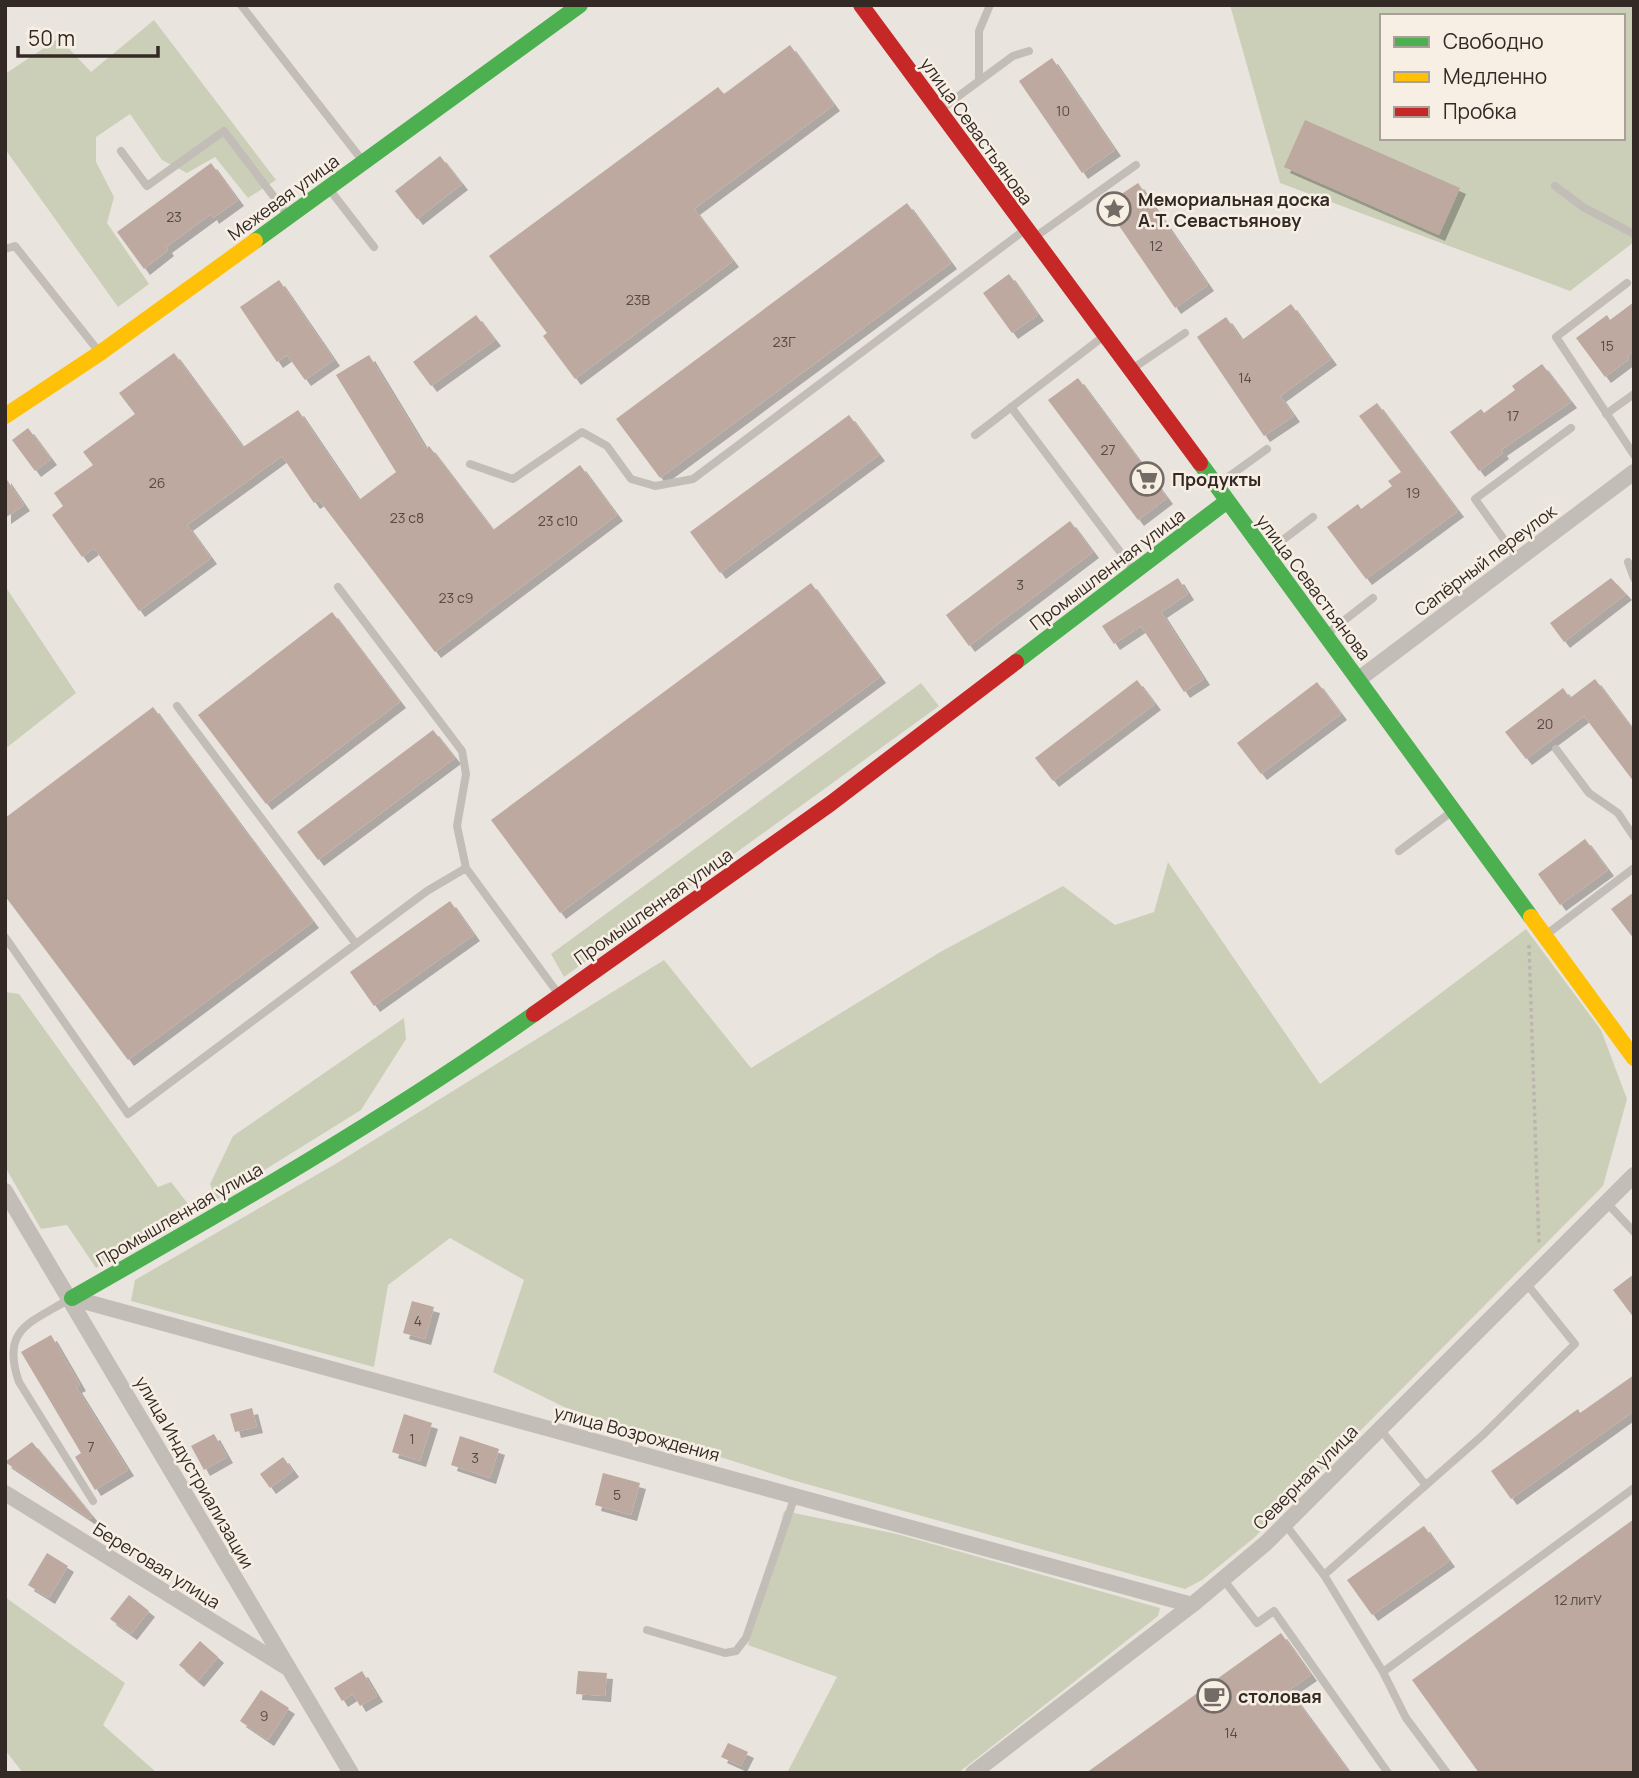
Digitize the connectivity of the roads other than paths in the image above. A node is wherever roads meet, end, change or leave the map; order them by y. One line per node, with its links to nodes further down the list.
1 (241, 5): 9 (lane)
2 (861, 5): 7 (street, улица Севастьянова)
3 (990, 5): 6 (lane)
4 (572, 7): 9 (street, Межевая улица)
5 (1029, 51): 6 (lane)
6 (979, 80): 7 (lane)
7 (938, 110): 14 (street, улица Севастьянова)
8 (121, 151): 13 (lane)
9 (363, 162): 12 (street, Межевая улица)
10 (1136, 164): 14 (lane)
11 (1555, 186): 15 (lane)
12 (328, 187): 13 (street, Межевая улица); 16 (lane)
13 (288, 217): 21 (street, Межевая улица)
14 (1029, 234): 20 (street, улица Севастьянова); 31 (lane)
15 (1634, 234)
16 (374, 247)
17 (5, 249): 21 (lane)
18 (1627, 283): 25 (lane)
19 (1185, 333): 22 (lane)
20 (1104, 336): 22 (street, улица Севастьянова); 24 (lane)
21 (100, 353): 26 (street, Межевая улица)
22 (1129, 370): 33 (street, улица Севастьянова)
23 (1634, 394): 25 (lane)
24 (1011, 407): 28 (lane); 39 (lane)
25 (1606, 414): 30 (lane)
26 (5, 416)
27 (1571, 428): 37 (lane)
28 (975, 435)
29 (1267, 449): 33 (lane)
30 (1634, 455)
31 (470, 464)
32 (1634, 472): 37 (street, Сапёрный переулок)
33 (1215, 487): 34 (street, улица Севастьянова)
34 (1226, 502): 36 (street, улица Севастьянова); 39 (street, Промышленная улица)
35 (1313, 517): 36 (lane)
36 (1265, 553): 43 (street, улица Севастьянова)
37 (1518, 559): 44 (street, Сапёрный переулок)
38 (1628, 562): 40 (lane)
39 (1135, 571): 55 (street, Промышленная улица)
40 (1634, 578)
41 (338, 587): 50 (lane)
42 (1373, 598): 43 (lane)
43 (1325, 634): 44 (street, улица Севастьянова)
44 (1359, 679): 47 (street, улица Севастьянова)
45 (177, 706): 54 (lane)
46 (1556, 749): 48 (lane)
47 (1454, 810): 49 (lane); 52 (street, улица Севастьянова)
48 (1634, 837)
49 (1399, 851)
50 (466, 868): 54 (lane); 55 (lane)
51 (1634, 868): 52 (lane)
52 (1540, 929): 56 (street, улица Севастьянова)
53 (5, 937): 54 (lane)
54 (356, 944)
55 (559, 996): 62 (street, Промышленная улица)
56 (1634, 1058)
57 (1634, 1175): 59 (street, Северная улица)
58 (5, 1191): 62 (street, улица Индустриализации)
59 (1606, 1202): 60 (lane); 61 (street, Северная улица)
60 (1634, 1232)
61 (1526, 1283): 63 (street, Северная улица); 64 (lane)
62 (72, 1298): 67 (street, улица Возрождения); 68 (lane); 74 (street, улица Индустриализации)
63 (1380, 1429): 64 (lane); 69 (street, Северная улица)
64 (1424, 1484): 70 (lane)
65 (1634, 1489): 75 (lane)
66 (5, 1493): 74 (street, Береговая улица)
67 (795, 1496): 72 (street, улица Возрождения); 73 (lane)
68 (93, 1501)
69 (1285, 1524): 70 (lane); 71 (street, Северная улица)
70 (1324, 1575): 75 (lane)
71 (1223, 1579): 72 (street, Северная улица); 78 (lane)
72 (1192, 1605): 77 (street, Северная улица)
73 (647, 1630)
74 (288, 1668): 76 (street, улица Индустриализации)
75 (1383, 1672): 79 (lane)
76 (351, 1773)
77 (973, 1773)
78 (1388, 1773)
79 (1447, 1773)

